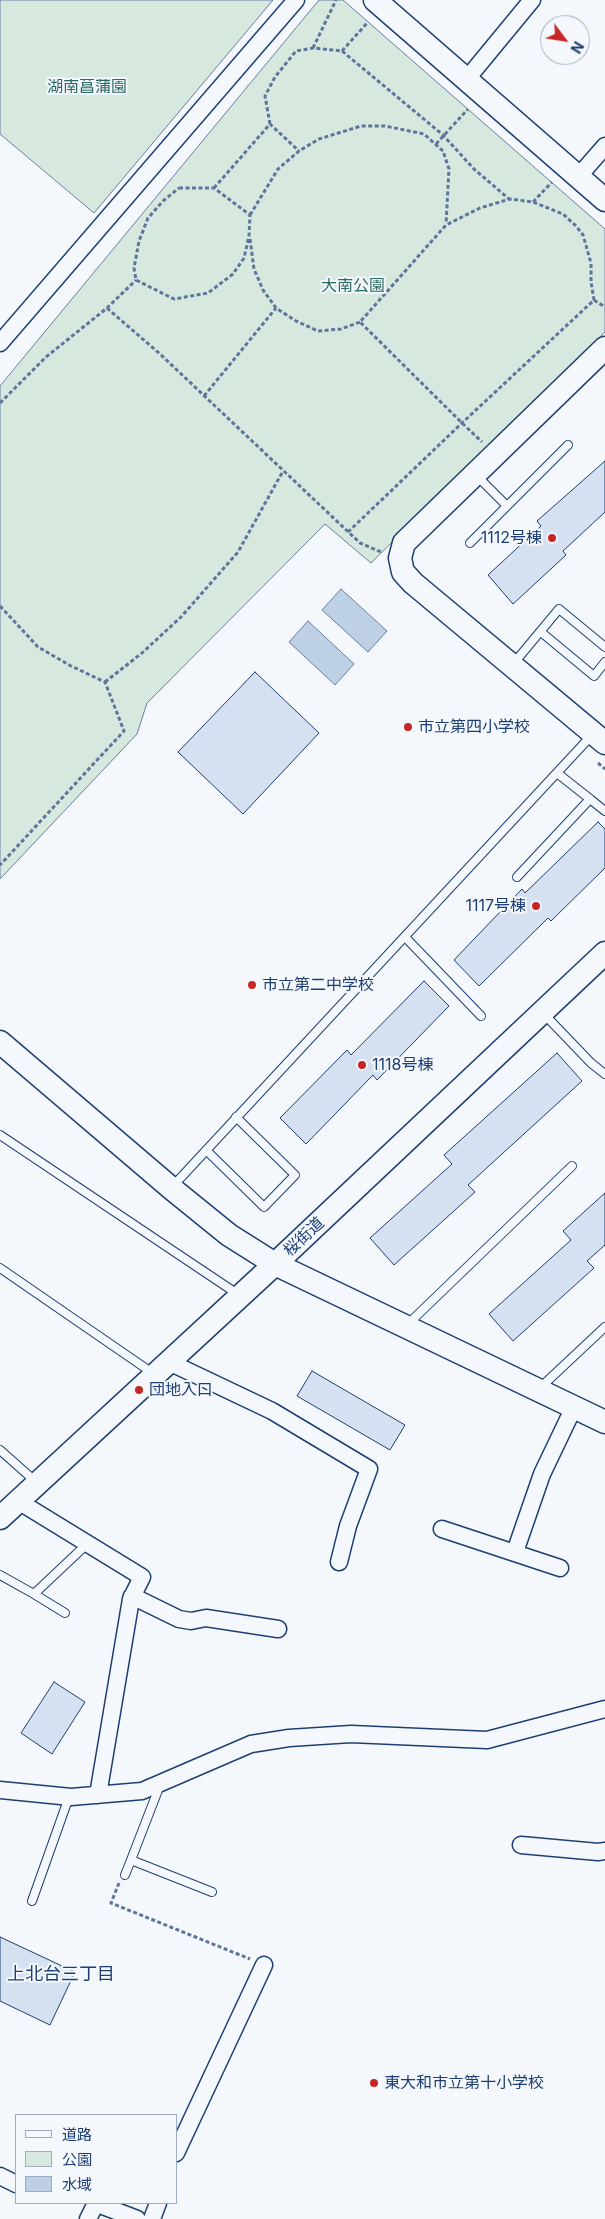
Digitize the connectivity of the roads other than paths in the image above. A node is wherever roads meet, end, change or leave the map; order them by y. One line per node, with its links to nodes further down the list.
1 (296, 0): 8 (street)
2 (375, 0): 4 (street)
3 (532, 0): 4 (street)
4 (466, 80): 6 (street)
5 (605, 146): 6 (street)
6 (578, 177): 7 (street)
7 (605, 200)
8 (0, 343)
9 (605, 348): 11 (street)
10 (568, 445): 12 (lane)
11 (474, 474): 12 (lane); 17 (street)
12 (507, 506): 13 (lane)
13 (470, 543)
14 (541, 632): 15 (lane); 16 (lane); 17 (lane)
15 (605, 647)
16 (605, 662)
17 (512, 666): 18 (street)
18 (599, 738): 19 (lane)
19 (557, 773): 20 (lane); 23 (lane)
20 (590, 799): 21 (lane); 22 (lane)
21 (605, 811)
22 (517, 877)
23 (405, 937): 26 (lane); 29 (lane)
24 (605, 953): 25 (street, 桜街道)
25 (541, 1012): 28 (lane); 34 (street, 桜街道)
26 (481, 1016)
27 (0, 1042): 33 (street)
28 (605, 1074)
29 (236, 1118): 31 (lane); 31 (lane)
30 (0, 1134): 36 (lane)
31 (206, 1150): 33 (lane)
32 (572, 1166): 37 (lane)
33 (171, 1188): 34 (street)
34 (275, 1264): 36 (street, 桜街道); 37 (street)
35 (0, 1268): 39 (lane)
36 (241, 1296): 39 (street, 桜街道)
37 (405, 1326): 40 (street)
38 (605, 1327): 40 (lane)
39 (162, 1368): 44 (street, 桜街道); 50 (street)
40 (539, 1390): 41 (street)
41 (574, 1407): 42 (street); 49 (street)
42 (605, 1422)
43 (0, 1450): 44 (lane)
44 (38, 1483): 45 (street, 桜街道)
45 (18, 1501): 46 (street, 桜街道); 48 (street)
46 (0, 1518)
47 (442, 1529): 49 (street)
48 (87, 1544): 53 (lane); 54 (street)
49 (515, 1552): 51 (street)
50 (339, 1562)
51 (560, 1568)
52 (0, 1575): 53 (lane)
53 (34, 1594): 55 (lane)
54 (132, 1596): 56 (street); 60 (street)
55 (65, 1613)
56 (278, 1629)
57 (605, 1709): 58 (street)
58 (160, 1783): 60 (street); 64 (lane)
59 (0, 1790): 61 (street)
60 (98, 1795): 61 (street)
61 (68, 1797): 67 (lane)
62 (521, 1846): 63 (street)
63 (605, 1851)
64 (131, 1860): 65 (lane); 66 (lane)
65 (125, 1875)
66 (212, 1892)
67 (32, 1902)
68 (264, 1965): 69 (street)
69 (178, 2147)
70 (0, 2176): 71 (street)
71 (15, 2184)
72 (96, 2204): 75 (street)
73 (99, 2204): 76 (street)
74 (158, 2204): 77 (street)
75 (88, 2219)
76 (137, 2219)
77 (152, 2219)

